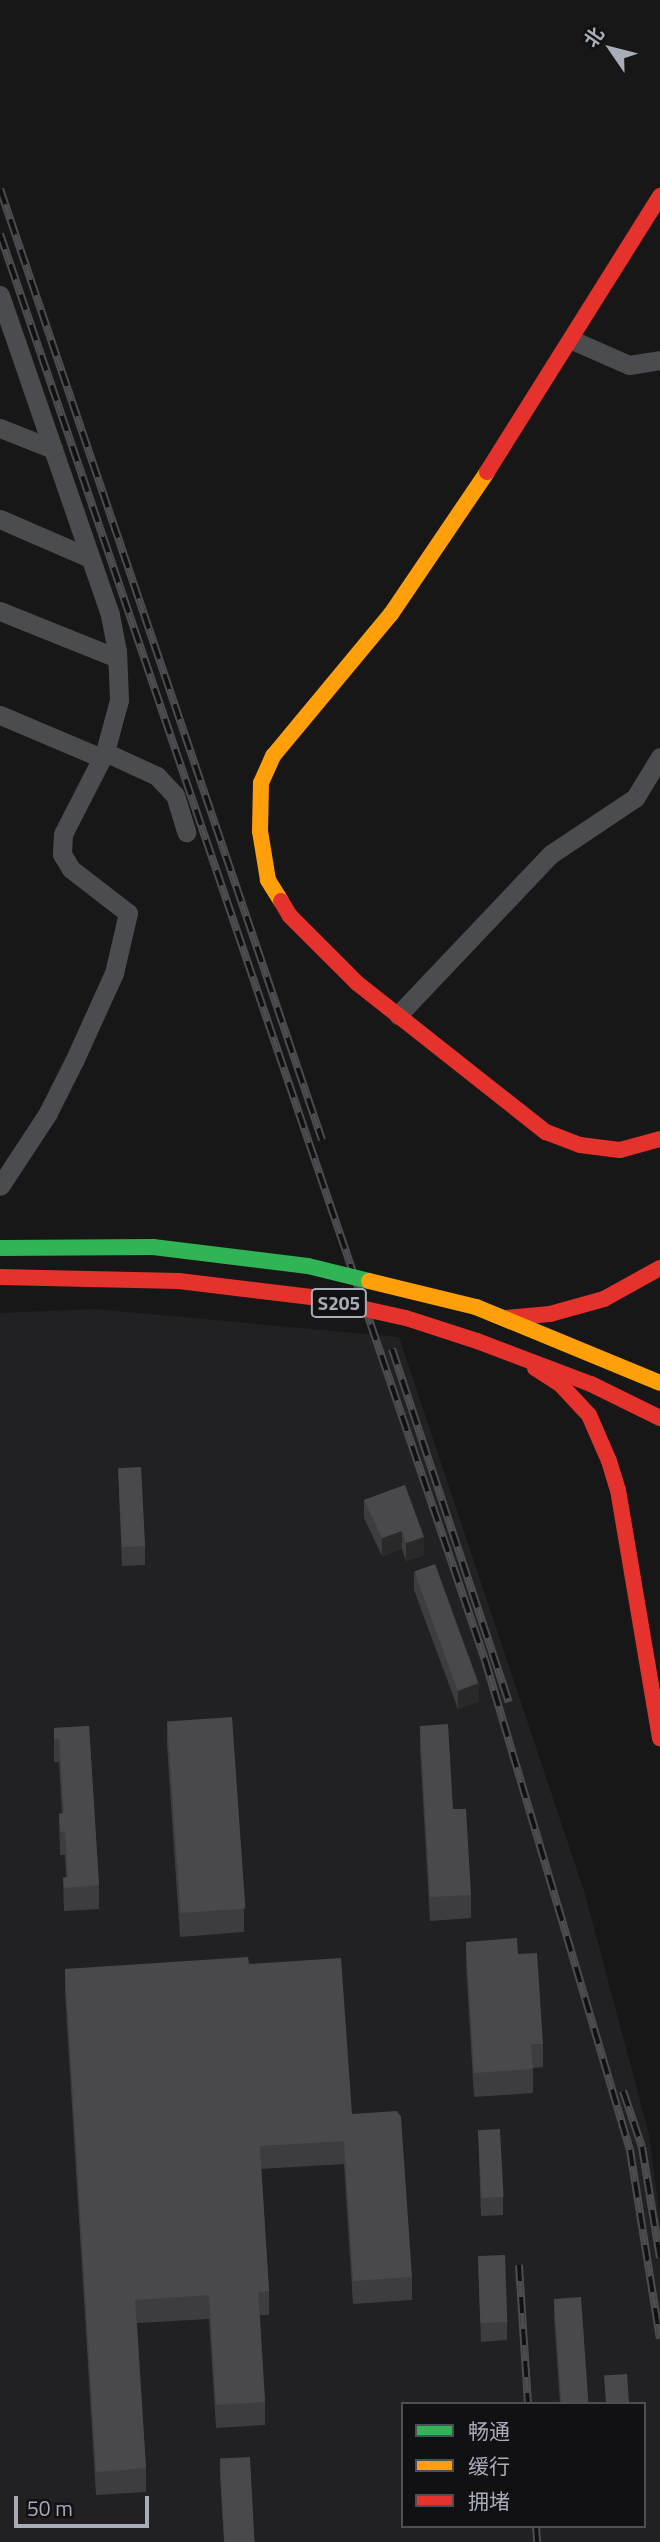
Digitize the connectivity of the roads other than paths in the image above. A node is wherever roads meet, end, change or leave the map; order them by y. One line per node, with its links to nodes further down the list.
1 (660, 195): 3 (main road)
2 (0, 295): 6 (street)
3 (572, 340): 4 (street); 15 (main road)
4 (660, 360)
5 (0, 428): 6 (street)
6 (53, 449): 8 (street)
7 (0, 519): 8 (street)
8 (90, 558): 10 (street)
9 (0, 611): 10 (street)
10 (117, 658): 12 (street)
11 (0, 715): 12 (street)
12 (104, 755): 14 (street); 17 (street)
13 (660, 757): 15 (street)
14 (186, 832)
15 (398, 1015): 16 (main road)
16 (660, 1139)
17 (0, 1186)
18 (0, 1248): 21 (main road, S205, bridge)
19 (660, 1268): 21 (main road)
20 (0, 1277): 22 (main road, S205, bridge)
21 (506, 1318): 23 (main road, S205, bridge)
22 (517, 1356): 24 (main road, S205, bridge); 25 (main road, bridge)
23 (660, 1383)
24 (660, 1418)
25 (660, 1738)

